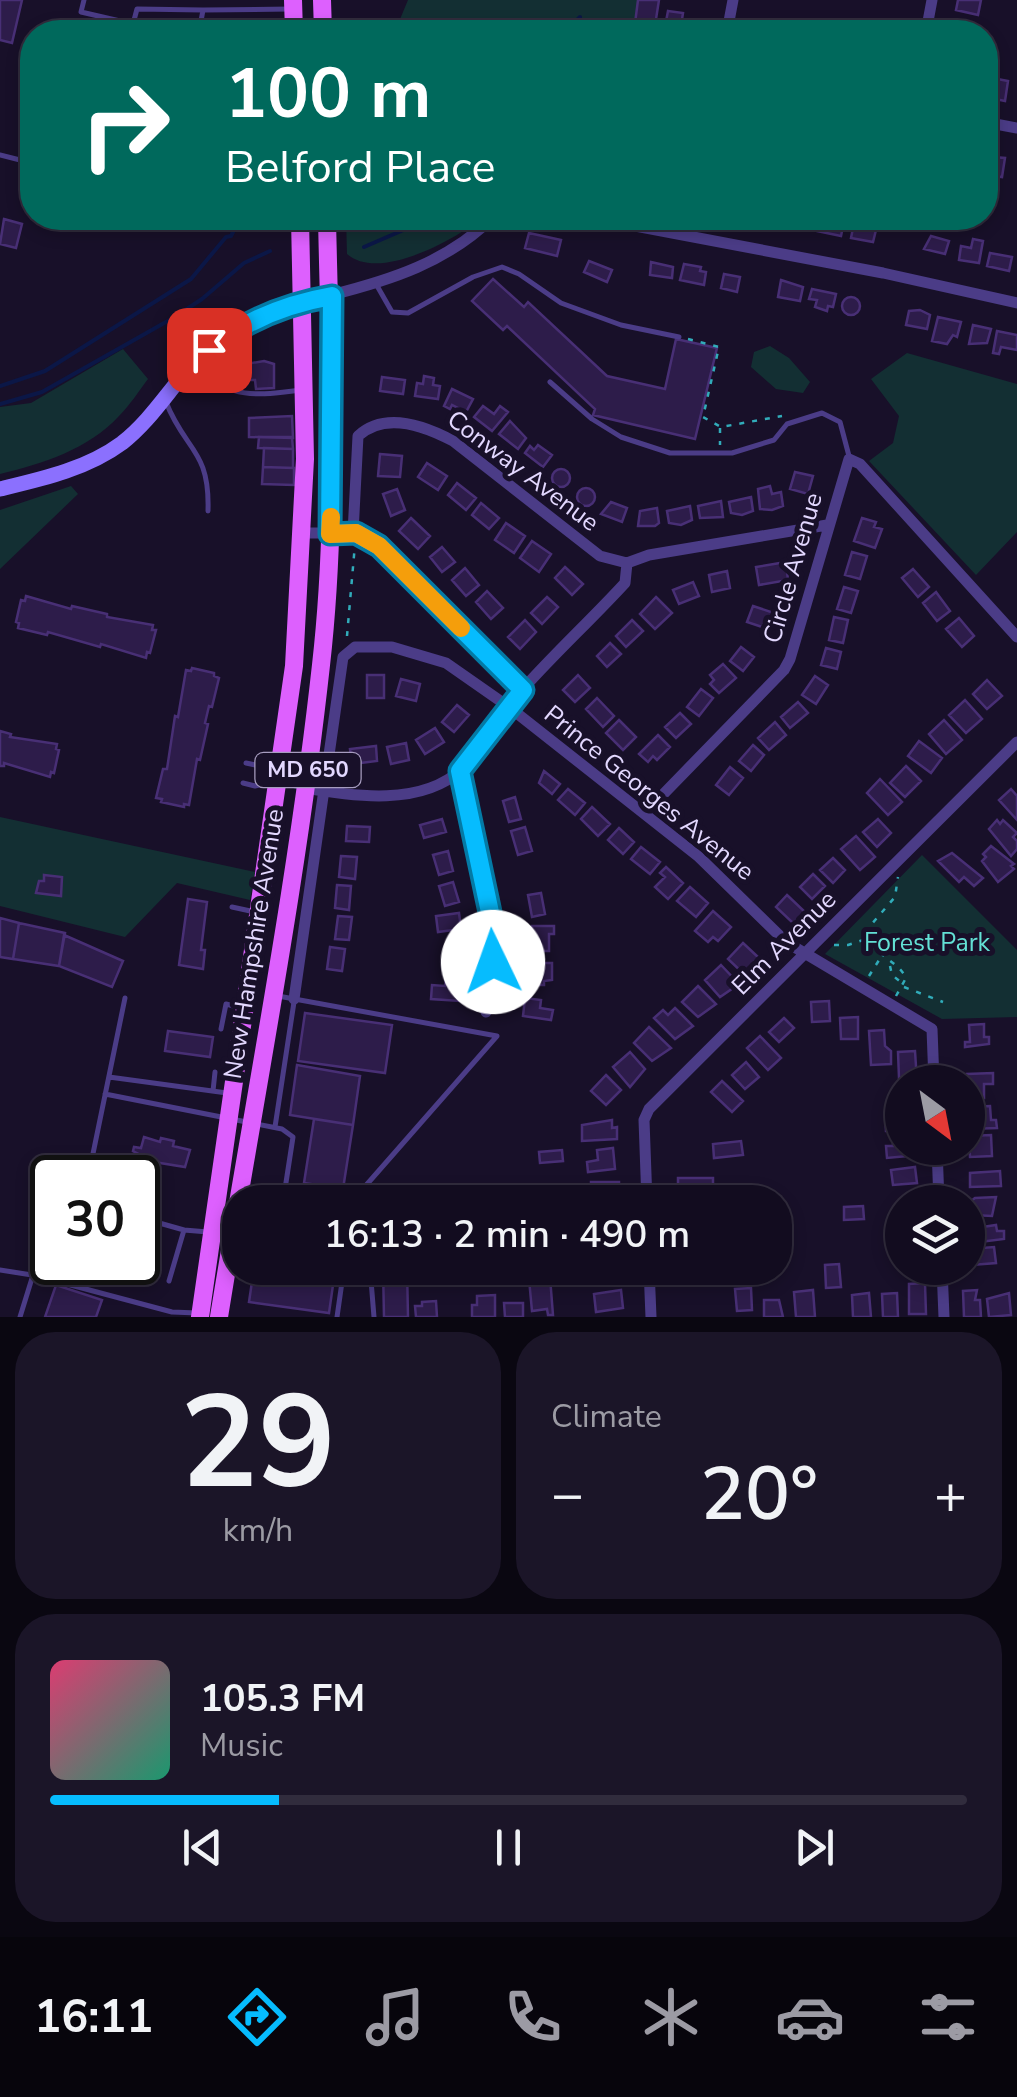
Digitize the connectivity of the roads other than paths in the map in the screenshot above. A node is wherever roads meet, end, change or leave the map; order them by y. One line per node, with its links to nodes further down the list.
1 (84, 0): 4 (lane)
2 (294, 5): 3 (lane)
3 (203, 10): 5 (lane); 6 (lane)
4 (115, 20)
5 (133, 20)
6 (201, 20)
7 (1, 156): 8 (lane)
8 (0, 165)
9 (300, 230): 15 (main road, New Hampshire Avenue / MD 650)
10 (328, 230): 14 (main road, New Hampshire Avenue / MD 650)
11 (478, 230): 13 (street)
12 (656, 230): 16 (street)
13 (376, 284): 14 (street); 17 (lane)
14 (332, 296): 15 (street); 28 (main road, New Hampshire Avenue / MD 650)
15 (303, 300): 18 (street); 20 (main road, New Hampshire Avenue / MD 650)
16 (1017, 303)
17 (679, 337)
18 (192, 365): 20 (lane); 21 (street)
19 (550, 382): 22 (lane)
20 (304, 390): 26 (main road, New Hampshire Avenue / MD 650)
21 (165, 400): 23 (street); 24 (lane)
22 (849, 459): 25 (street, Circle Avenue); 30 (street)
23 (0, 489)
24 (208, 511)
25 (827, 525): 29 (street); 39 (street, Circle Avenue)
26 (302, 533): 28 (street); 36 (main road, New Hampshire Avenue / MD 650)
27 (354, 533): 28 (street); 29 (street, Conway Avenue); 31 (street, Prince Georges Avenue)
28 (330, 534): 38 (main road, New Hampshire Avenue / MD 650)
29 (628, 563): 31 (street)
30 (1017, 637)
31 (523, 690): 32 (street)
32 (509, 707): 35 (street); 38 (street, Prince Georges Avenue); 39 (street, Prince Georges Avenue)
33 (1017, 742): 42 (street, Elm Avenue)
34 (246, 763): 36 (lane)
35 (460, 771): 38 (street); 47 (street)
36 (277, 780): 37 (lane); 38 (lane); 41 (main road, New Hampshire Avenue / MD 650)
37 (242, 783)
38 (315, 790): 43 (main road, New Hampshire Avenue / MD 650); 45 (street, New Hampshire Avenue)
39 (645, 813): 42 (street, Prince Georges Avenue)
40 (232, 907): 41 (lane)
41 (258, 913): 46 (main road, New Hampshire Avenue / MD 650)
42 (804, 954): 49 (street, Prince Georges Avenue); 61 (street, Elm Avenue)
43 (275, 996): 45 (lane); 54 (main road, New Hampshire Avenue / MD 650)
44 (125, 998): 51 (lane)
45 (294, 999): 57 (lane); 60 (lane)
46 (244, 1008): 48 (lane); 52 (main road, New Hampshire Avenue / MD 650)
47 (486, 1012)
48 (221, 1030)
49 (933, 1065)
50 (215, 1072): 52 (lane)
51 (109, 1078): 52 (lane); 53 (lane)
52 (222, 1092): 54 (lane); 55 (main road, New Hampshire Avenue / MD 650)
53 (106, 1094): 55 (lane); 58 (lane)
54 (254, 1096): 56 (main road, New Hampshire Avenue / MD 650)
55 (228, 1118): 56 (lane); 64 (main road, New Hampshire Avenue / MD 650)
56 (250, 1122): 57 (lane); 74 (main road, New Hampshire Avenue / MD 650)
57 (275, 1128): 59 (lane)
58 (93, 1155)
59 (286, 1185)
60 (368, 1185)
61 (646, 1185)
62 (160, 1223): 63 (lane)
63 (184, 1230): 64 (lane); 67 (lane)
64 (211, 1232): 74 (main road, New Hampshire Avenue / MD 650)
65 (0, 1270): 66 (lane)
66 (30, 1275)
67 (169, 1280)
68 (30, 1285): 75 (lane)
69 (68, 1285): 74 (lane)
70 (342, 1285): 76 (lane)
71 (371, 1285): 77 (lane)
72 (650, 1285): 78 (street)
73 (943, 1285): 79 (street)
74 (207, 1316)
75 (20, 1317)
76 (337, 1317)
77 (374, 1317)
78 (651, 1317)
79 (944, 1317)

